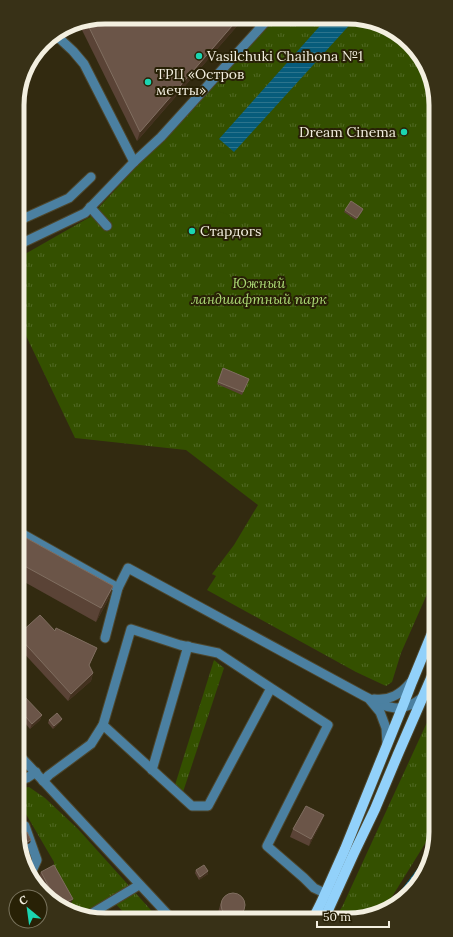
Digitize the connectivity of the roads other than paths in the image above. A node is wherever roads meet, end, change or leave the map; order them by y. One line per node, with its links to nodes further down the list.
1 (264, 24): 3 (street)
2 (59, 38): 3 (street)
3 (134, 162): 5 (street)
4 (91, 177): 6 (street)
5 (90, 207): 7 (street); 8 (street)
6 (24, 218)
7 (107, 226)
8 (24, 242)
9 (24, 535): 10 (street)
10 (118, 588): 11 (street); 18 (street)
11 (105, 638)
12 (429, 641): 14 (main road)
13 (188, 646): 16 (street); 20 (street); 23 (street)
14 (412, 682): 18 (street); 19 (main road)
15 (429, 683): 17 (main road)
16 (271, 688): 23 (street); 30 (street)
17 (423, 697): 19 (street); 30 (main road)
18 (369, 699): 19 (street); 21 (street)
19 (402, 708): 21 (main road)
20 (103, 724): 23 (street); 26 (street)
21 (388, 745): 30 (main road)
22 (24, 760): 24 (street)
23 (152, 770)
24 (36, 772): 25 (street); 26 (street)
25 (24, 779)
26 (44, 781): 29 (street)
27 (24, 826): 28 (street)
28 (33, 869)
29 (140, 885): 31 (street); 32 (street)
30 (330, 895): 33 (main road); 34 (main road)
31 (94, 912)
32 (166, 913)
33 (317, 913)
34 (327, 913)

